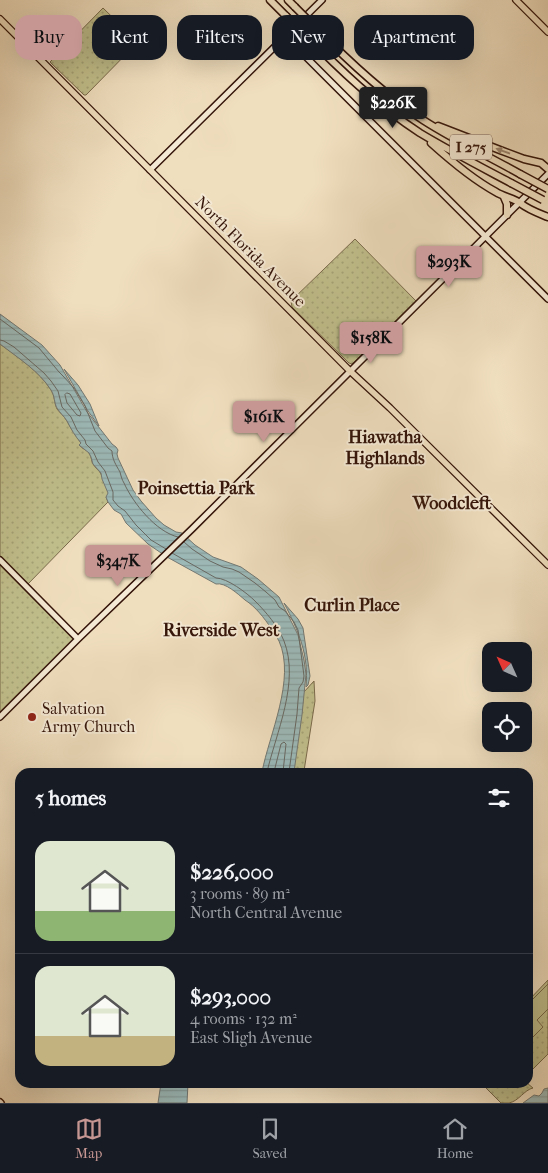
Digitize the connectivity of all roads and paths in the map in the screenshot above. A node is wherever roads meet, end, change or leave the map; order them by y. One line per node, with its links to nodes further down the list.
1 (270, 0): 11 (highway, I 275, bridge)
2 (288, 0): 10 (highway, I 275, bridge)
3 (322, 0): 5 (main road)
4 (516, 0): 7 (main road)
5 (307, 15)
6 (0, 19): 13 (main road, North Florida Avenue)
7 (548, 32)
8 (272, 49): 13 (main road)
9 (309, 60): 21 (main road)
10 (422, 120): 12 (highway, one-way to 10); 15 (highway, I 275, bridge)
11 (419, 132): 16 (highway); 17 (highway, I 275, bridge)
12 (548, 169)
13 (150, 170): 23 (main road, North Florida Avenue)
14 (548, 174): 18 (main road)
15 (548, 189)
16 (503, 196): 18 (highway); 19 (highway)
17 (545, 201)
18 (520, 202): 19 (main road); 20 (highway)
19 (507, 215): 21 (main road)
20 (548, 217)
21 (485, 237): 22 (main road); 23 (main road)
22 (548, 299)
23 (350, 371): 25 (main road, North Florida Avenue); 26 (main road)
24 (0, 560): 26 (main road)
25 (548, 565)
26 (78, 639): 27 (main road)
27 (0, 717)

